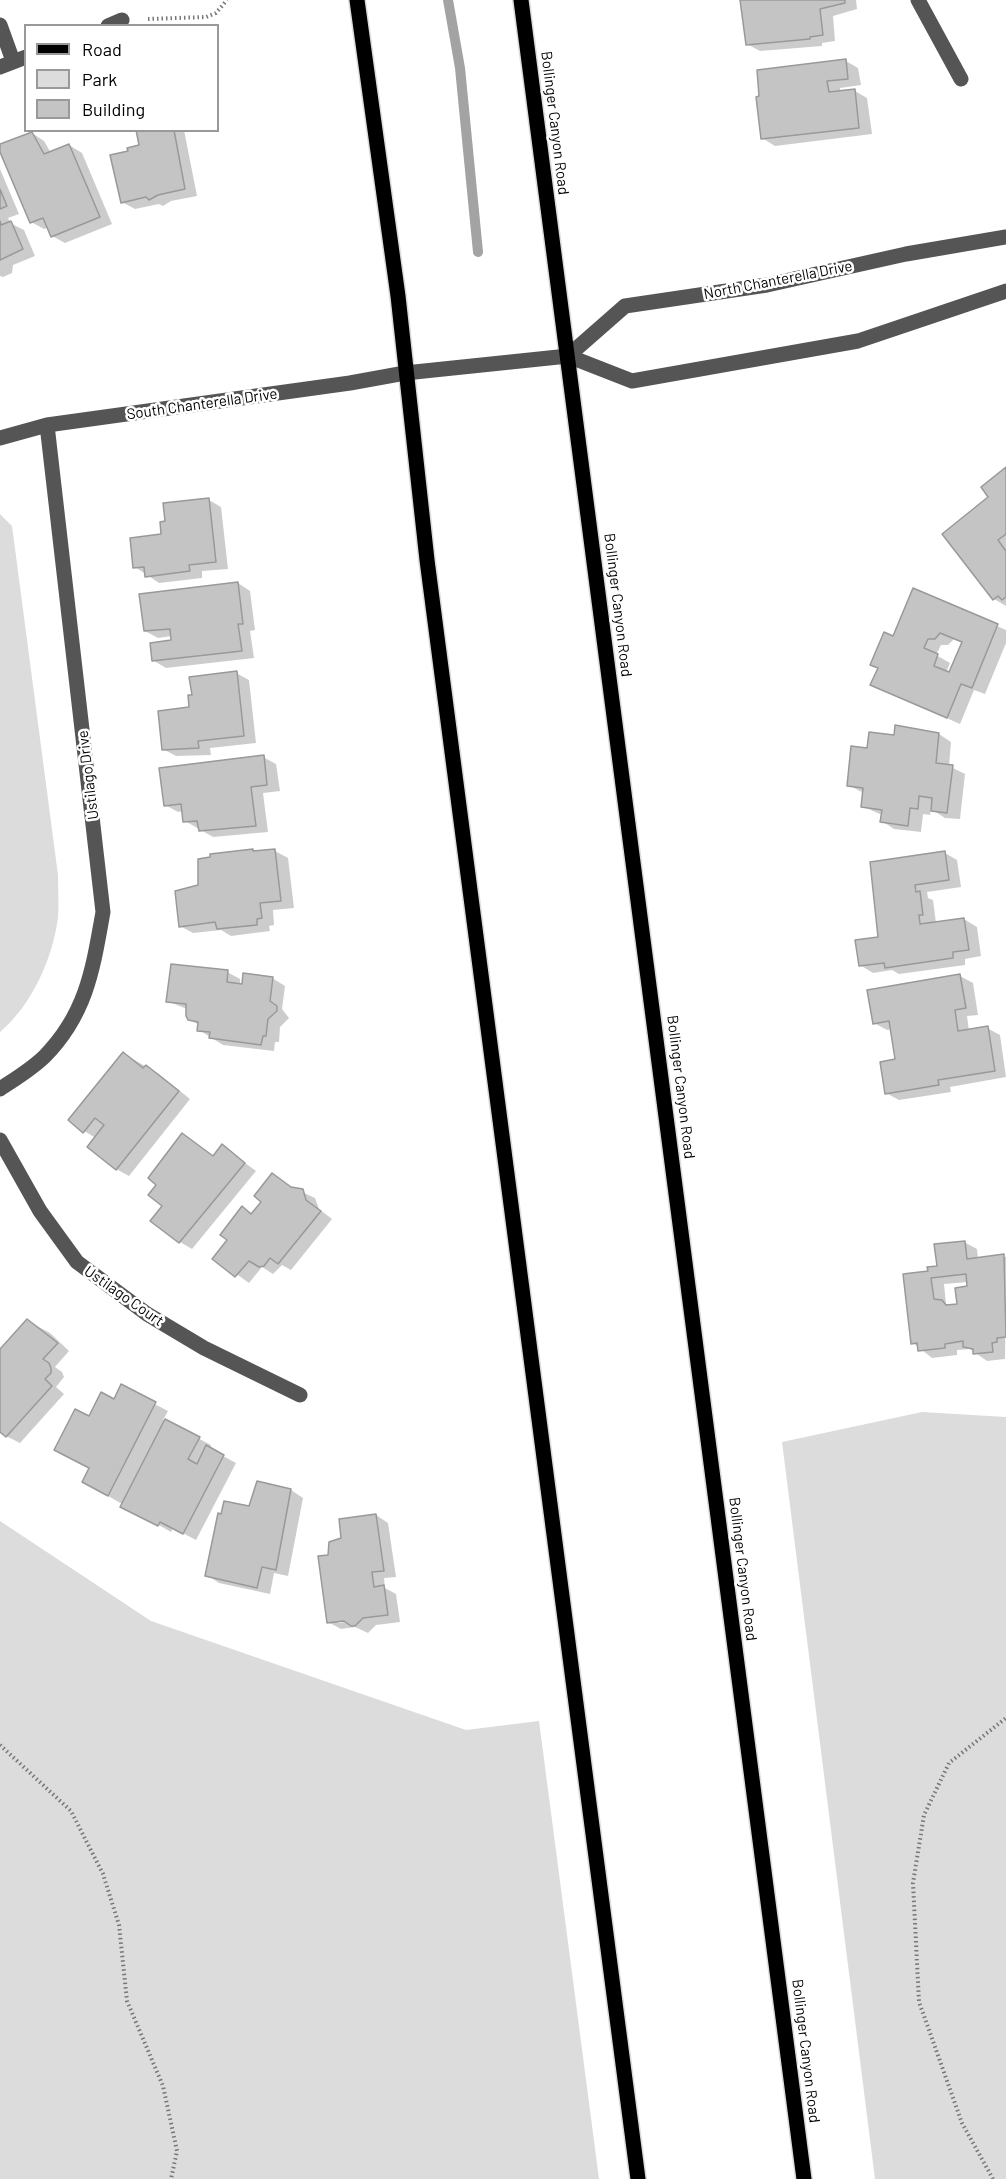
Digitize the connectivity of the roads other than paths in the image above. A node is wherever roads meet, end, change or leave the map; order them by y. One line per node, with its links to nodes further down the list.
1 (357, 0): 10 (main road)
2 (521, 0): 9 (main road, Bollinger Canyon Road)
3 (918, 0): 6 (street)
4 (0, 25): 5 (street)
5 (13, 62)
6 (961, 79)
7 (1006, 237): 9 (street, North Chanterella Drive)
8 (1006, 291): 9 (street)
9 (568, 356): 10 (street); 17 (main road, Bollinger Canyon Road)
10 (405, 373): 11 (street, South Chanterella Drive); 16 (main road)
11 (47, 425): 12 (street, South Chanterella Drive); 13 (street, Ustilago Drive)
12 (0, 438)
13 (0, 1089)
14 (0, 1140): 15 (street, Ustilago Court)
15 (300, 1395)
16 (638, 2179)
17 (804, 2179)

